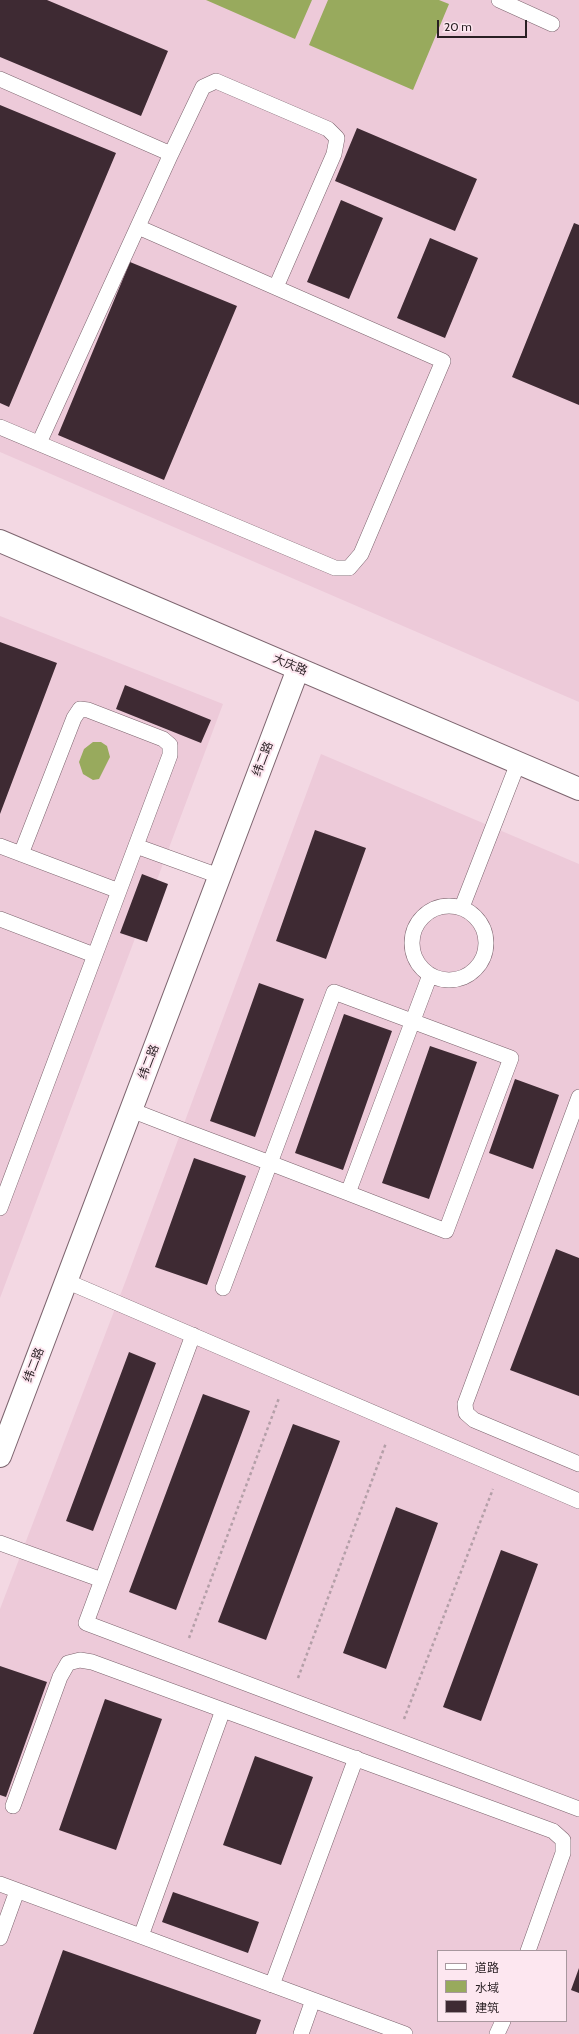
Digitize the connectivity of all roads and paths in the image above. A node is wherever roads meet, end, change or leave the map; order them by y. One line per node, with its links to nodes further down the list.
1 (499, 0): 2 (lane)
2 (552, 24)
3 (0, 79): 4 (lane)
4 (171, 154): 5 (lane); 6 (lane)
5 (138, 227): 6 (lane); 8 (lane)
6 (276, 287): 8 (lane)
7 (0, 427): 8 (lane)
8 (39, 443)
9 (0, 541): 10 (street, 大庆路)
10 (298, 668): 11 (street, 大庆路); 16 (street, 纬二路)
11 (518, 763): 12 (street, 大庆路); 18 (lane)
12 (579, 789)
13 (0, 846): 15 (lane)
14 (136, 846): 15 (lane); 16 (lane); 17 (lane)
15 (21, 854): 17 (lane)
16 (219, 876): 24 (street, 纬二路)
17 (119, 891): 20 (lane)
18 (462, 907): 21 (lane); 21 (lane)
19 (0, 919): 20 (lane)
20 (94, 954): 27 (lane)
21 (430, 975): 22 (lane)
22 (413, 1021): 25 (lane); 26 (lane); 26 (lane)
23 (579, 1097): 35 (lane)
24 (131, 1110): 25 (lane); 28 (street, 纬二路)
25 (270, 1163): 26 (lane); 29 (lane)
26 (348, 1193)
27 (0, 1208)
28 (66, 1281): 30 (lane); 33 (street, 纬二路)
29 (223, 1288)
30 (193, 1336): 31 (lane); 39 (lane)
31 (288, 1376): 32 (lane); 40 (path)
32 (394, 1422): 36 (lane); 41 (path)
33 (5, 1430): 34 (street, 纬二路)
34 (0, 1456)
35 (579, 1464)
36 (501, 1467): 37 (lane); 43 (path)
37 (579, 1501)
38 (0, 1543): 39 (lane)
39 (102, 1580): 40 (lane)
40 (182, 1660): 41 (lane)
41 (290, 1700): 43 (lane)
42 (223, 1710): 44 (lane); 45 (lane); 49 (lane)
43 (396, 1740): 46 (lane)
44 (356, 1758): 51 (lane); 52 (lane)
45 (13, 1806)
46 (579, 1809)
47 (0, 1884): 48 (lane)
48 (17, 1891): 49 (lane); 50 (lane)
49 (141, 1936): 52 (lane)
50 (0, 1938)
51 (528, 1950)
52 (272, 1985): 53 (lane)
53 (313, 2000): 55 (lane); 56 (lane)
54 (503, 2022): 57 (lane)
55 (301, 2034)
56 (405, 2034)
57 (497, 2034)

